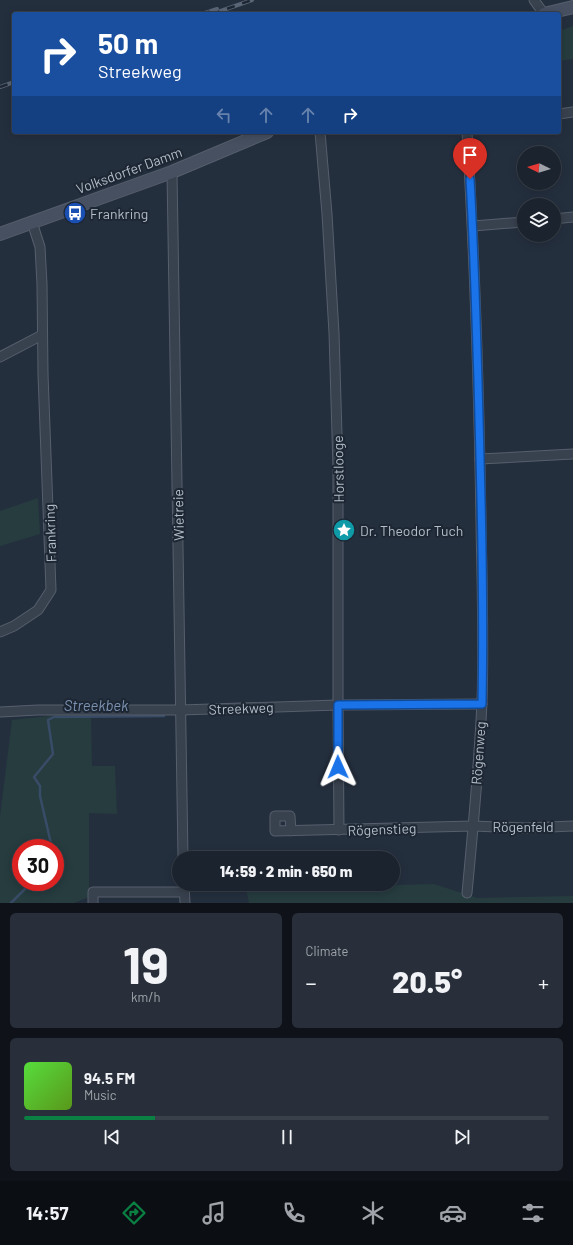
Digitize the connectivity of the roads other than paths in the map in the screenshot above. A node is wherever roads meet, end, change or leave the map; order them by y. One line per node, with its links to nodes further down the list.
1 (534, 0): 3 (street)
2 (573, 7): 4 (main road)
3 (543, 12)
4 (552, 12)
5 (573, 112): 6 (street)
6 (561, 114)
7 (262, 134): 10 (main road, Volksdorfer Damm)
8 (320, 134): 23 (street, Horstlooge)
9 (467, 134): 15 (street, Rögenweg)
10 (172, 172): 13 (main road, Volksdorfer Damm); 24 (street, Wietreie)
11 (573, 217): 12 (street)
12 (561, 218)
13 (32, 222): 16 (main road, Volksdorfer Damm); 17 (street, Frankring)
14 (517, 223): 15 (street)
15 (473, 226): 20 (street, Rögenweg)
16 (0, 234)
17 (42, 335): 18 (street); 21 (street, Frankring)
18 (0, 357)
19 (573, 454): 20 (street)
20 (480, 459): 22 (street, Rögenweg)
21 (0, 632)
22 (482, 704): 23 (street, Streekweg); 26 (street, Rögenweg)
23 (338, 705): 24 (street, Streekweg); 28 (street, Horstlooge)
24 (181, 710): 25 (street, Streekweg); 30 (street, Wietreie)
25 (0, 712)
26 (473, 826): 27 (street, Rögenfeld); 28 (street, Rögenstieg); 33 (street, Rögenweg)
27 (573, 826)
28 (339, 830): 29 (street, Rögenstieg)
29 (290, 831)
30 (183, 851)
31 (172, 889): 34 (street)
32 (184, 891): 35 (street)
33 (466, 893)
34 (93, 903)
35 (184, 903)

